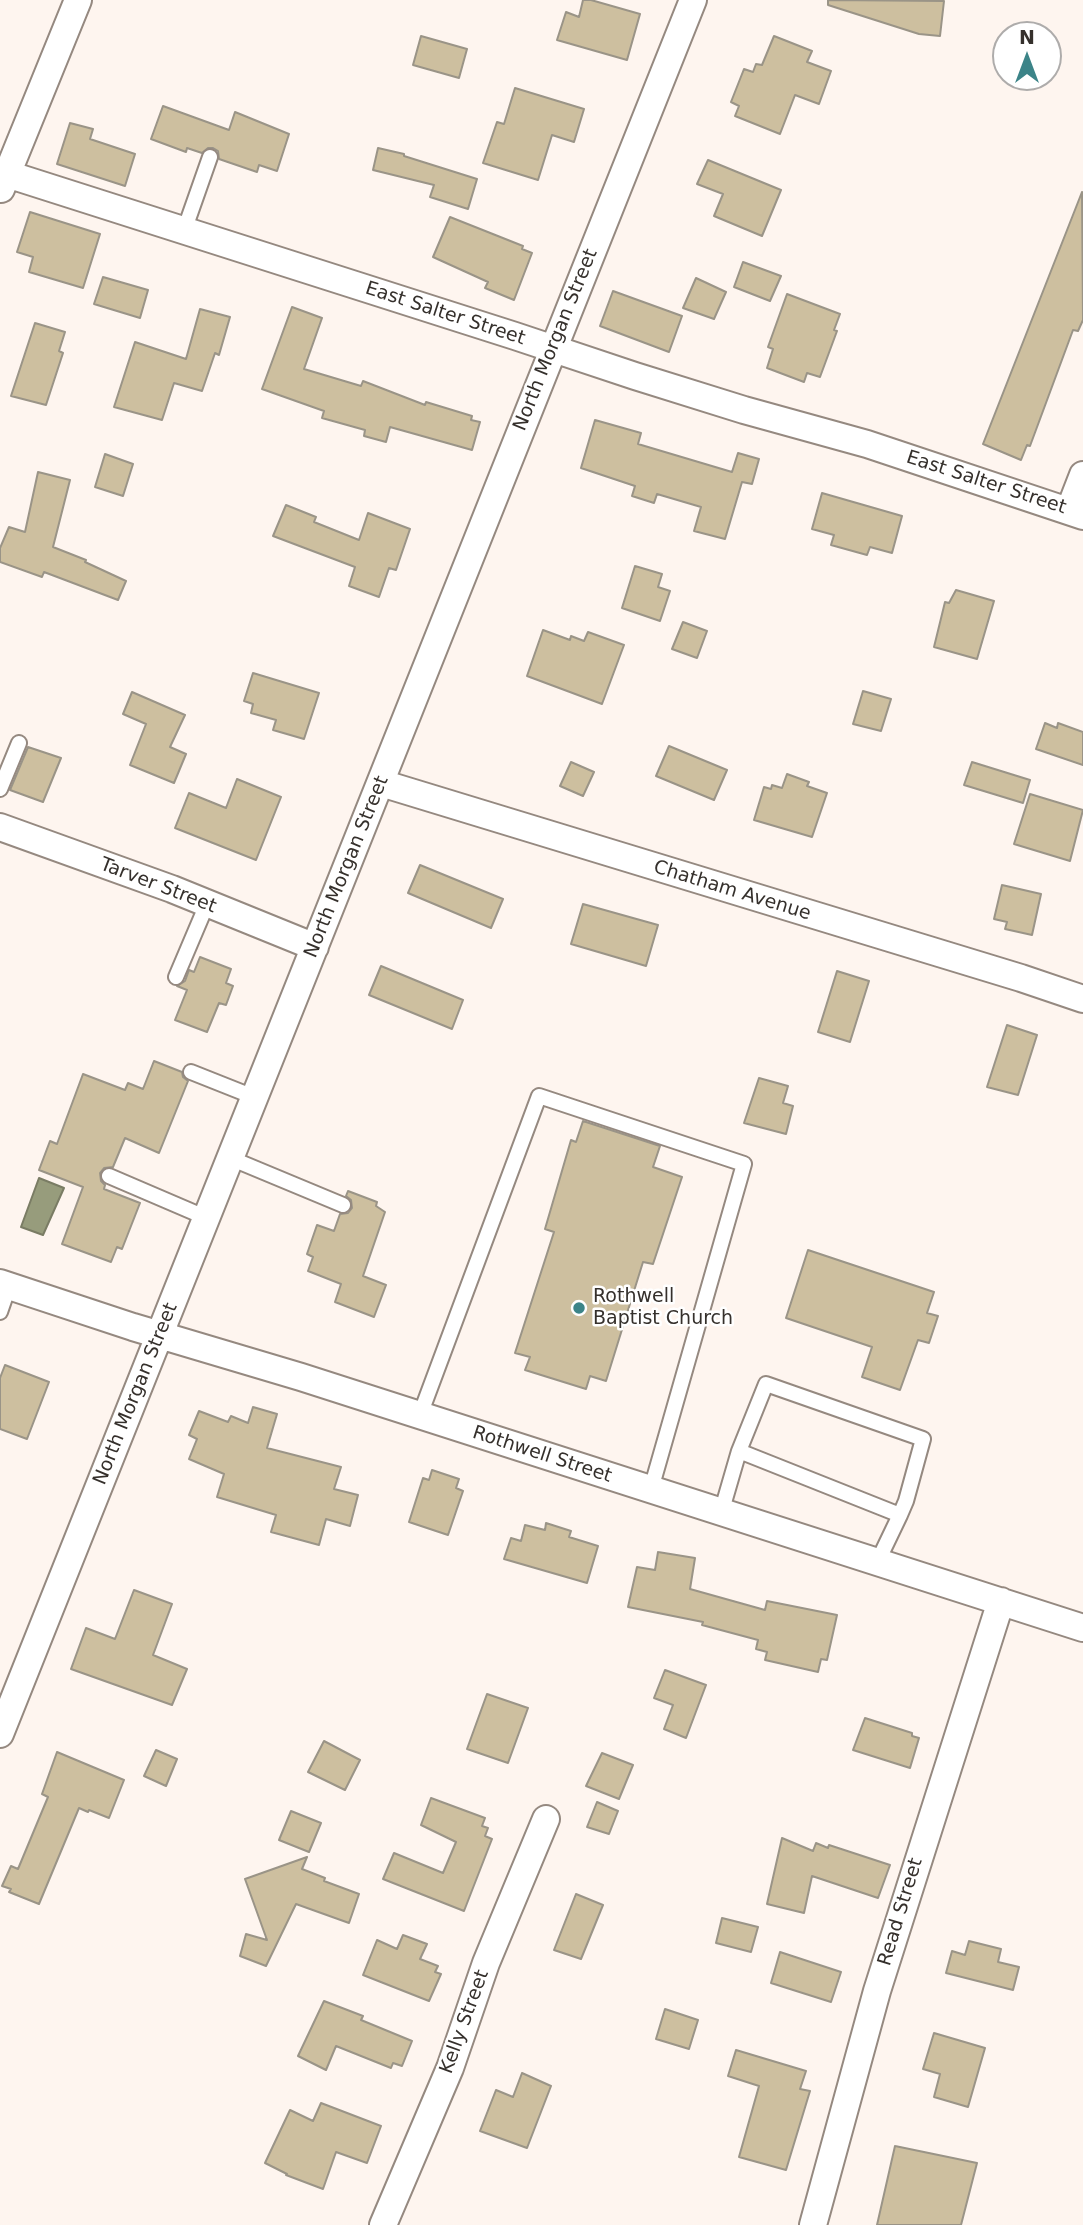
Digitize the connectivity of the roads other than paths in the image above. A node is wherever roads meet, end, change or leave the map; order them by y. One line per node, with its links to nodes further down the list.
1 (78, 0): 4 (street)
2 (693, 0): 6 (street, North Morgan Street)
3 (210, 157): 5 (lane)
4 (4, 182): 5 (street, East Salter Street)
5 (184, 231): 6 (street, East Salter Street)
6 (553, 349): 8 (street, East Salter Street); 10 (street, North Morgan Street)
7 (1083, 475): 8 (street)
8 (1076, 514)
9 (19, 743): 11 (lane)
10 (381, 783): 14 (street, North Morgan Street); 16 (street, Chatham Avenue)
11 (0, 789)
12 (0, 827): 13 (street, Tarver Street)
13 (206, 904): 14 (street, Tarver Street); 15 (lane)
14 (315, 947): 18 (street, North Morgan Street)
15 (176, 977)
16 (1083, 999)
17 (191, 1072): 18 (lane)
18 (254, 1097): 19 (street, North Morgan Street)
19 (230, 1158): 21 (lane); 22 (street, North Morgan Street)
20 (109, 1176): 22 (lane)
21 (343, 1205)
22 (206, 1217): 25 (street, North Morgan Street)
23 (4, 1284): 24 (lane); 25 (street, Rothwell Street)
24 (0, 1312)
25 (160, 1335): 26 (street, Rothwell Street); 34 (street, North Morgan Street)
26 (420, 1415): 28 (street, Rothwell Street); 28 (lane)
27 (739, 1451): 29 (lane); 30 (lane); 30 (lane)
28 (651, 1489): 29 (street, Rothwell Street)
29 (721, 1513): 31 (street, Rothwell Street)
30 (900, 1515): 31 (lane)
31 (877, 1563): 32 (street, Rothwell Street)
32 (1001, 1601): 33 (street, Rothwell Street); 37 (street, Read Street)
33 (1083, 1628)
34 (0, 1734)
35 (547, 1819): 36 (street, Kelly Street)
36 (383, 2225)
37 (813, 2225)

